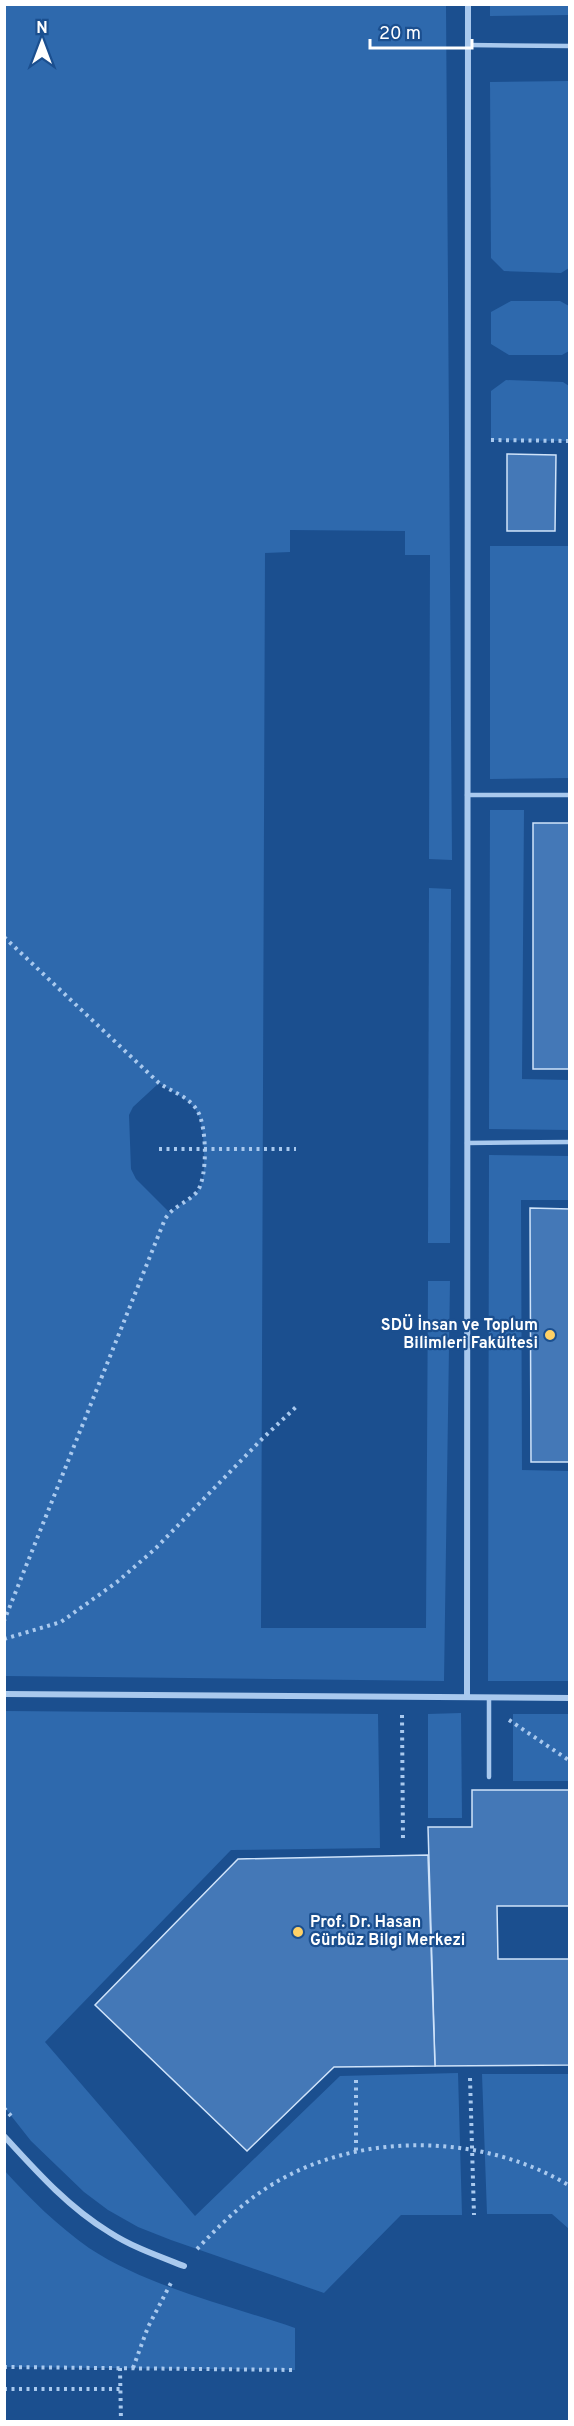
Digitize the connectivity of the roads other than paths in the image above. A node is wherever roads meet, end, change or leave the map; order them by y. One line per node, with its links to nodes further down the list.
1 (468, 4): 2 (street)
2 (468, 45): 3 (lane); 4 (street)
3 (570, 46)
4 (468, 795): 5 (lane); 7 (street)
5 (570, 795)
6 (570, 1142): 7 (lane)
7 (468, 1143): 9 (street)
8 (4, 1694): 9 (street)
9 (468, 1697): 10 (street)
10 (489, 1698): 11 (street); 12 (lane)
11 (570, 1698)
12 (489, 1777)
13 (4, 2136): 14 (street)
14 (184, 2266)

